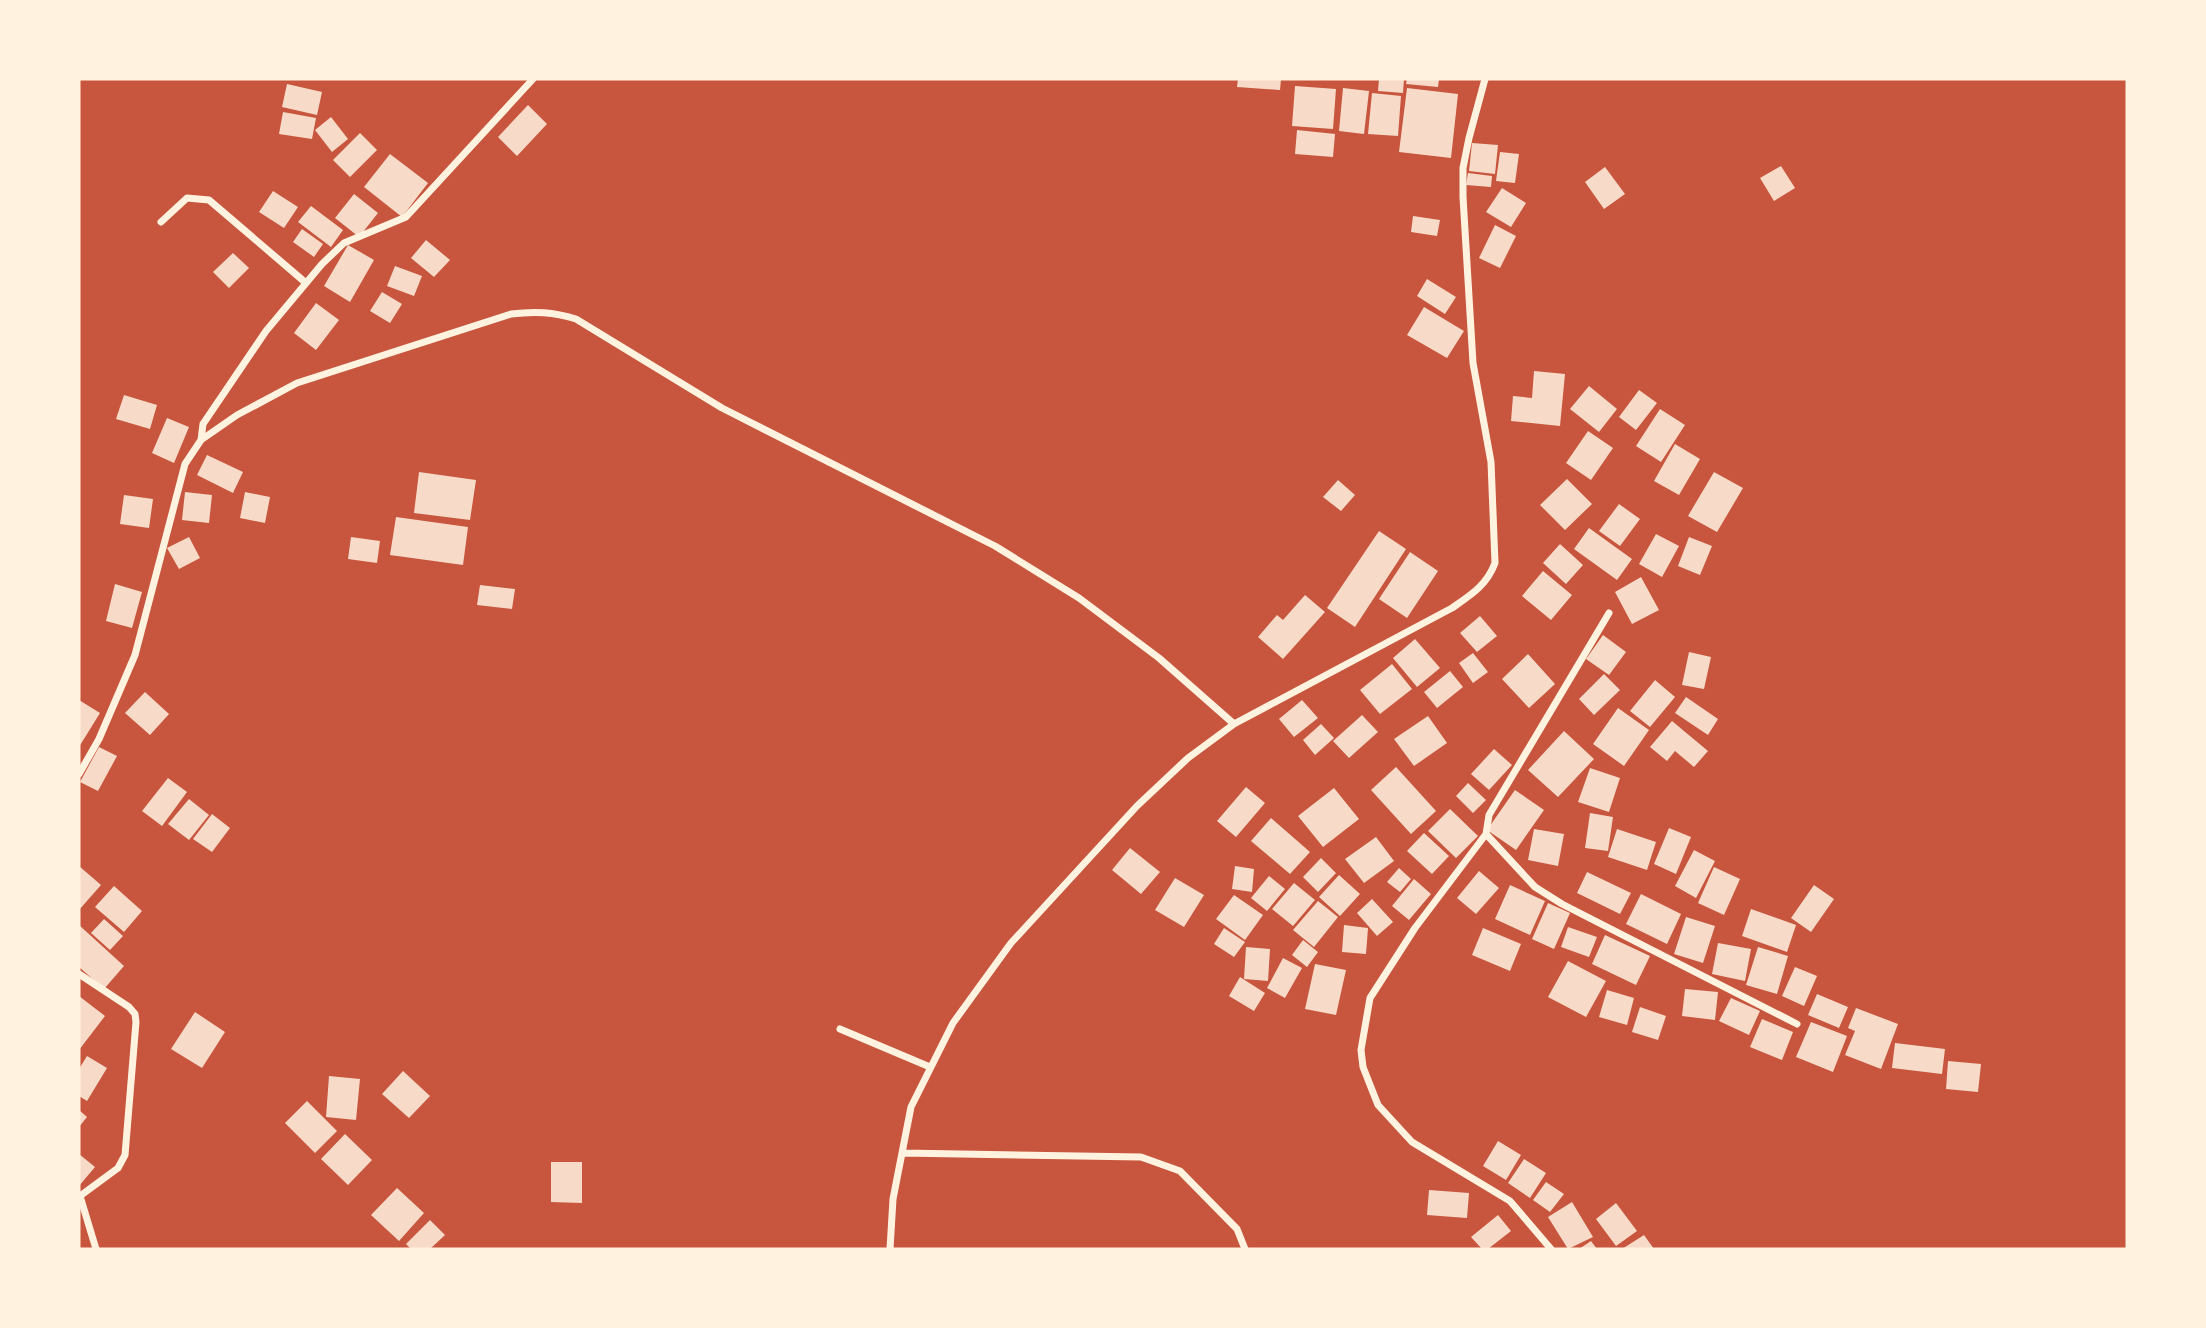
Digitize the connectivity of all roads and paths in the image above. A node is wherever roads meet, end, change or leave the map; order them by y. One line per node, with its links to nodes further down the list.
1 (533, 79): 4 (street)
2 (1485, 79): 7 (street)
3 (161, 222): 4 (street)
4 (306, 283): 5 (street)
5 (201, 440): 7 (street); 8 (street)
6 (1609, 612): 9 (street)
7 (1234, 724): 13 (street)
8 (79, 774)
9 (1486, 834): 11 (street); 18 (street)
10 (79, 974): 15 (street)
11 (1797, 1024)
12 (840, 1029): 13 (street)
13 (930, 1067): 14 (street)
14 (902, 1153): 16 (street); 17 (street)
15 (96, 1249)
16 (890, 1249)
17 (1245, 1249)
18 (1551, 1249)

